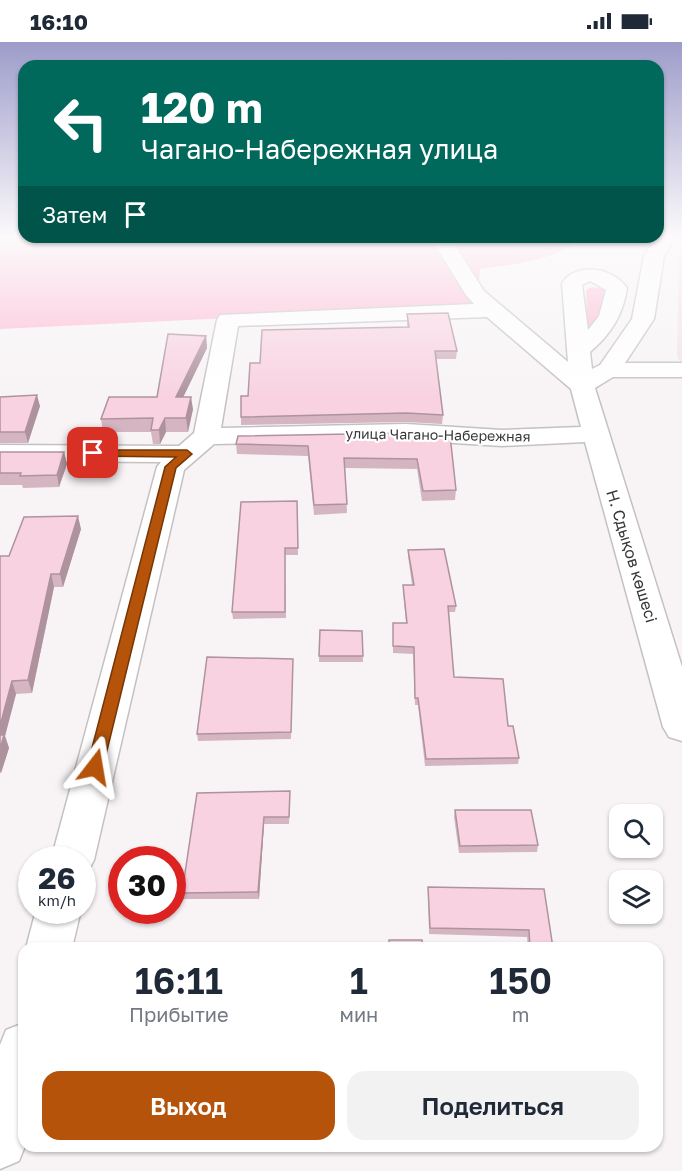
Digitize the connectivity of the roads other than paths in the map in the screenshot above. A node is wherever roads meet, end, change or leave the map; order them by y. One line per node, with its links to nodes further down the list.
1 (474, 291): 3 (street)
2 (649, 291): 6 (street)
3 (492, 310): 6 (street); 8 (street)
4 (579, 350): 6 (street, Н. Сдықов көшесі)
5 (682, 370): 6 (street)
6 (595, 378): 7 (street, Н. Сдықов көшесі)
7 (596, 434): 8 (street, улица Чагано-Набережная); 10 (street, Н. Сдықов көшесі)
8 (197, 445): 9 (street, улица Чагано-Набережная); 12 (street)
9 (0, 453)
10 (670, 639): 11 (street, Н. Сдықов көшесі)
11 (682, 727)
12 (76, 846)
13 (55, 924): 14 (street)
14 (51, 942)
15 (18, 1072): 16 (street)
16 (0, 1142)

